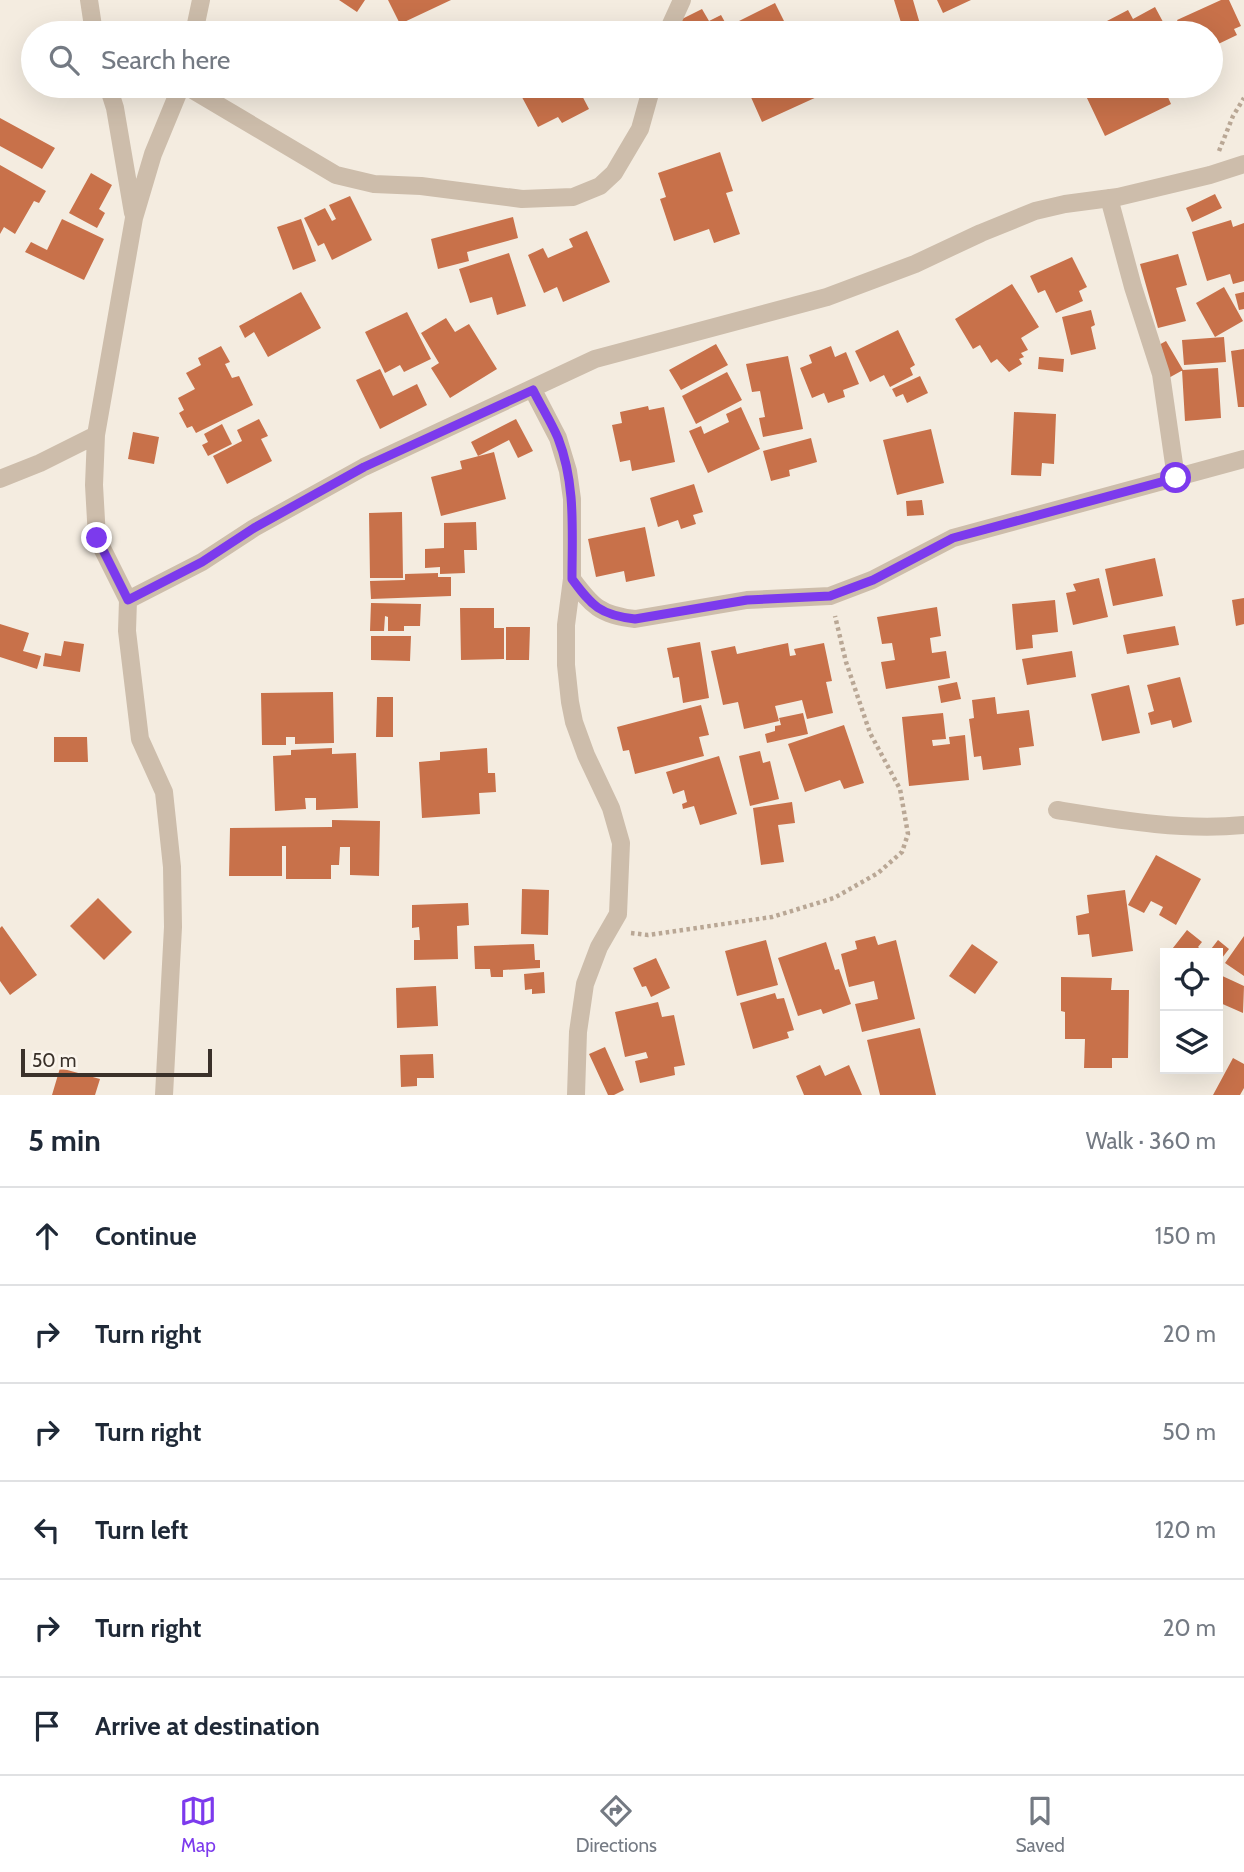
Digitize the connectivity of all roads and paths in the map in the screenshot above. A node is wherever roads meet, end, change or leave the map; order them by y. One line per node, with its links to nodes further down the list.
1 (89, 0): 4 (street)
2 (201, 0): 5 (street)
3 (682, 0): 6 (street)
4 (92, 21)
5 (197, 21)
6 (672, 21)
7 (111, 98): 15 (street)
8 (179, 98): 15 (street)
9 (204, 98): 10 (street)
10 (649, 98)
11 (1244, 98): 13 (path)
12 (1244, 164): 13 (street)
13 (1210, 175): 14 (street)
14 (1109, 198): 16 (street); 19 (street)
15 (134, 218): 17 (street)
16 (533, 390): 21 (street); 23 (street)
17 (96, 435): 20 (street); 23 (street)
18 (1244, 459): 19 (street)
19 (1176, 478): 22 (street)
20 (0, 480)
21 (572, 579): 22 (street); 26 (street)
22 (830, 596): 26 (path)
23 (128, 600): 27 (street)
24 (1057, 810): 25 (street)
25 (1244, 825)
26 (609, 930): 28 (street)
27 (164, 1095)
28 (576, 1095)

